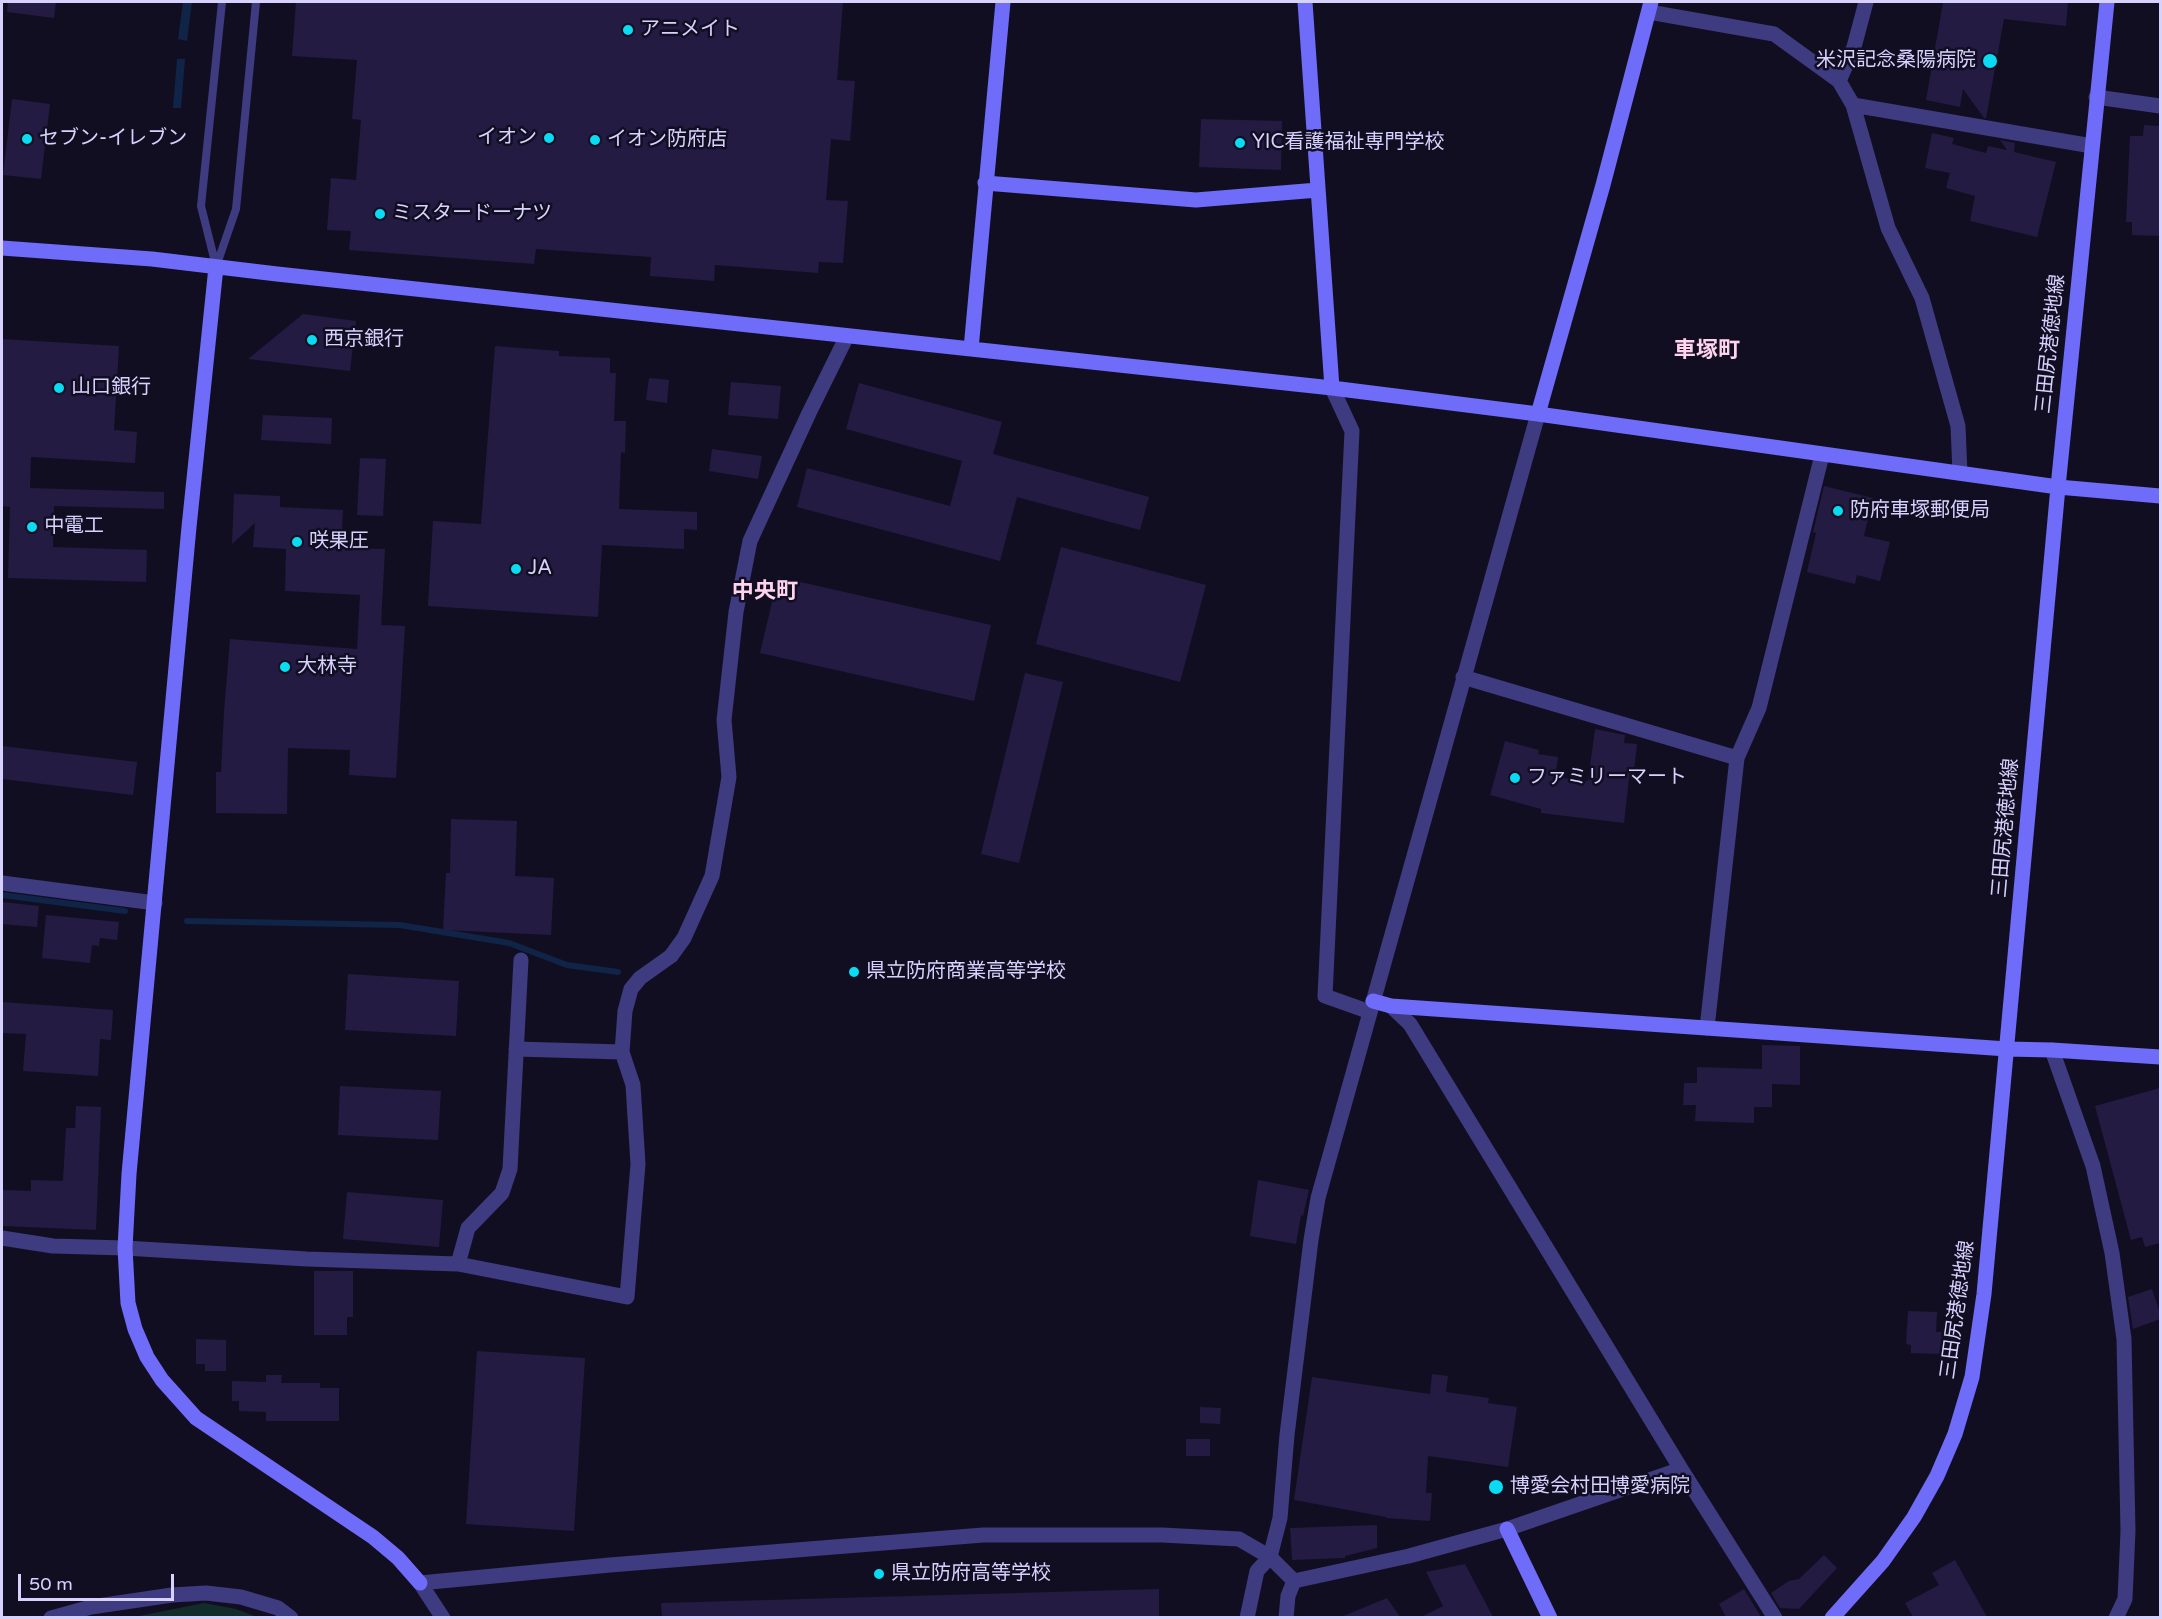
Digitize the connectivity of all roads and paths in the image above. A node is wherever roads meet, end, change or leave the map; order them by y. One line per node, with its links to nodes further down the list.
1 (222, 2): 16 (lane)
2 (256, 2): 16 (lane)
3 (1003, 2): 13 (street)
4 (1305, 2): 14 (street)
5 (1866, 2): 8 (street)
6 (2107, 2): 9 (street, 三田尻港徳地線)
7 (1650, 7): 8 (street); 20 (street)
8 (1839, 81): 10 (street)
9 (2096, 97): 11 (street); 12 (street, 三田尻港徳地線)
10 (1853, 105): 12 (street); 22 (street)
11 (2160, 106)
12 (2092, 146): 23 (street, 三田尻港徳地線)
13 (986, 183): 14 (street); 18 (street)
14 (1318, 190): 19 (street)
15 (2, 248): 16 (street)
16 (216, 267): 17 (street); 28 (street)
17 (847, 336): 18 (street); 36 (street)
18 (970, 349): 19 (street)
19 (1332, 388): 20 (street); 30 (street)
20 (1538, 414): 21 (street); 25 (street)
21 (1822, 455): 22 (street); 26 (street)
22 (1960, 473): 23 (street)
23 (2058, 487): 24 (street); 34 (street, 三田尻港徳地線)
24 (2160, 496)
25 (1463, 677): 26 (street); 30 (street)
26 (1737, 758): 32 (street)
27 (2, 883): 28 (street)
28 (155, 903): 39 (street)
29 (521, 960): 33 (street)
30 (1371, 1006): 31 (street); 43 (street)
31 (1391, 1006): 32 (street); 41 (street)
32 (1707, 1028): 34 (street)
33 (516, 1049): 36 (street); 40 (street)
34 (2007, 1049): 35 (street); 54 (street, 三田尻港徳地線)
35 (2052, 1050): 37 (street); 55 (street)
36 (622, 1052): 40 (street)
37 (2160, 1057)
38 (2, 1238): 39 (street)
39 (125, 1248): 40 (street); 45 (street)
40 (458, 1264)
41 (1680, 1469): 42 (street); 53 (street)
42 (1507, 1529): 44 (street); 52 (street)
43 (1270, 1557): 44 (street); 45 (street); 50 (street)
44 (1294, 1581): 51 (street)
45 (420, 1583): 49 (street)
46 (89, 1612): 47 (street); 48 (street)
47 (51, 1617)
48 (291, 1617)
49 (443, 1617)
50 (1246, 1617)
51 (1286, 1617)
52 (1550, 1617)
53 (1775, 1617)
54 (1832, 1617)
55 (2116, 1617)

